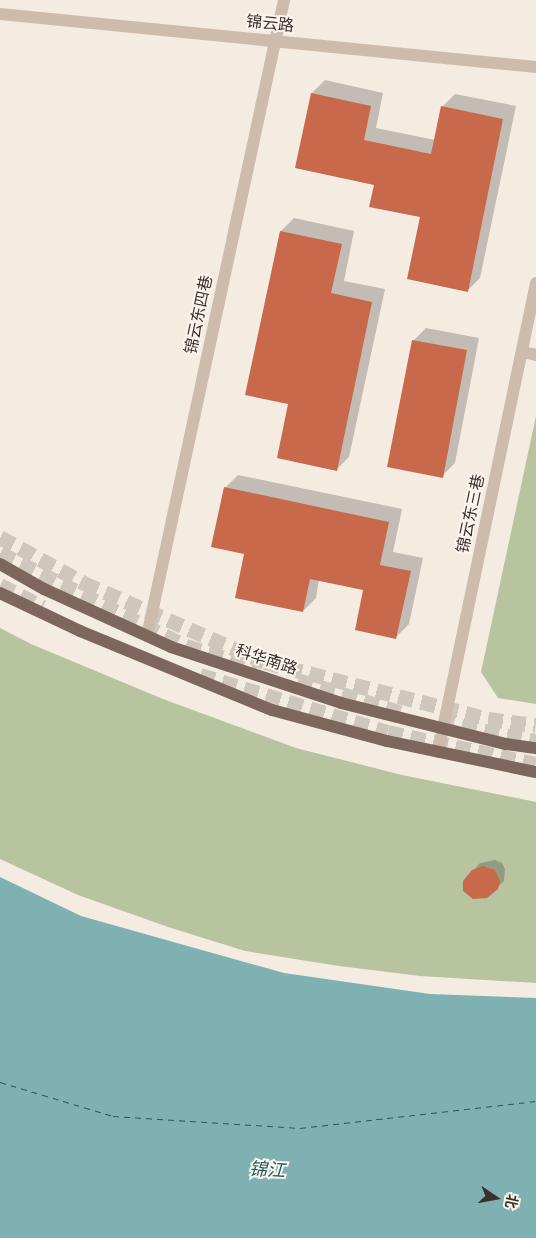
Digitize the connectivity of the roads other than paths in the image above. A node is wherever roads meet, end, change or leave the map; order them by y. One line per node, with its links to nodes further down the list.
1 (284, 0): 3 (street, 锦云东四巷)
2 (0, 14): 3 (street, 锦云路)
3 (275, 42): 4 (street, 锦云路); 10 (street, 锦云东四巷)
4 (536, 67)
5 (536, 282): 6 (street, 锦云东三巷)
6 (523, 352): 7 (street); 11 (street, 锦云东三巷)
7 (536, 355)
8 (0, 564): 10 (main road, 科华南路)
9 (0, 593): 13 (main road)
10 (147, 636): 11 (main road, 科华南路)
11 (443, 728): 12 (main road, 科华南路); 13 (street, 锦云东三巷)
12 (536, 748)
13 (438, 752): 14 (main road)
14 (536, 772)

